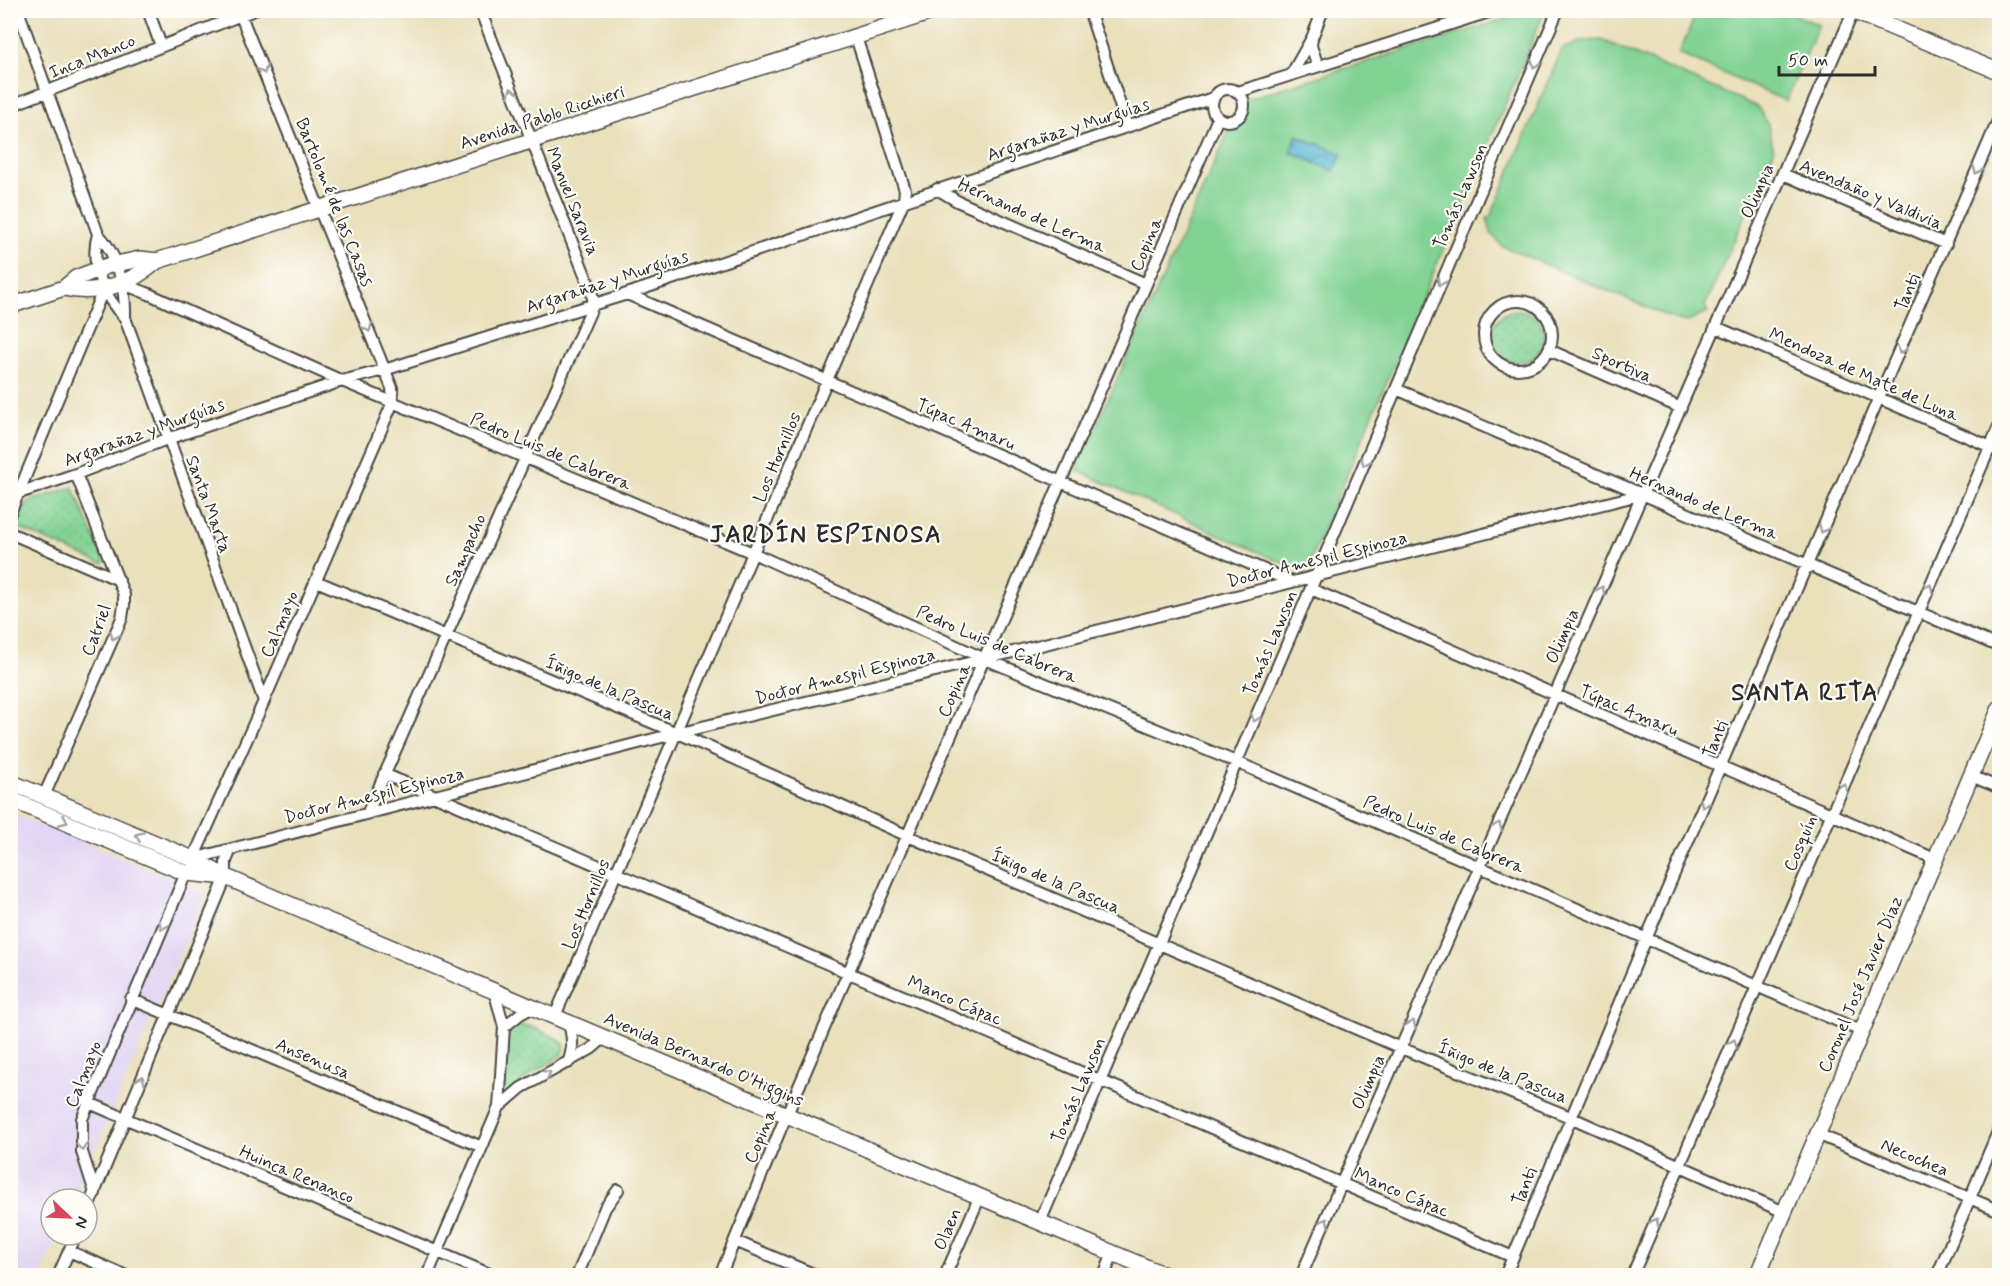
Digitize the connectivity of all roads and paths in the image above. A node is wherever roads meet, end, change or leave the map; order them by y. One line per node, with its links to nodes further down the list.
1 (18, 10): 20 (street, Santa Marta)
2 (148, 10): 15 (street)
3 (254, 10): 12 (street, Inca Manco)
4 (480, 10): 27 (street, Manuel Saravia, one-way to 4)
5 (938, 10): 13 (main road, Avenida Pablo Ricchieri)
6 (1089, 10): 26 (street)
7 (1323, 10): 14 (street)
8 (1495, 10): 17 (street)
9 (1558, 10): 50 (street, Tomás Lawson, one-way to 50)
10 (1874, 10): 16 (main road)
11 (1853, 11): 18 (main road); 28 (street, Olimpia)
12 (241, 16): 15 (street, Inca Manco); 31 (street, Bartolomé de las Casas, one-way to 31)
13 (856, 37): 27 (main road, Avenida Pablo Ricchieri); 30 (street)
14 (1312, 38): 17 (street); 19 (street)
15 (161, 46): 20 (street, Inca Manco)
16 (2000, 63)
17 (1318, 66): 19 (street)
18 (2000, 72)
19 (1291, 75): 21 (street)
20 (47, 92): 23 (street, Inca Manco); 32 (street, Santa Marta)
21 (1238, 92): 22 (street); 25 (street)
22 (1213, 98): 25 (street); 26 (street, Argarañaz y Murguías)
23 (10, 106)
24 (2000, 116): 33 (street, Tanti, one-way to 33)
25 (1218, 118): 38 (street, Copina)
26 (1127, 126): 29 (street, Argarañaz y Murguías)
27 (531, 141): 31 (main road, Avenida Pablo Ricchieri); 42 (street, Manuel Saravia)
28 (1783, 174): 33 (street, Avendaño y Valdivia); 45 (street, Olimpia)
29 (937, 189): 30 (street, Argarañaz y Murguías); 38 (street, Hernando de Lerma)
30 (904, 200): 41 (street, Argarañaz y Murguías); 49 (street, Los Hornillos)
31 (321, 209): 34 (main road, Avenida Pablo Ricchieri); 47 (street, Bartolomé de las Casas, one-way to 47)
32 (98, 234): 35 (street, Santa Marta); 36 (street, Santa Marta)
33 (1946, 244): 51 (street, Tanti, one-way to 51)
34 (157, 261): 35 (main road, Avenida Pablo Ricchieri); 37 (main road, Avenida Pablo Ricchieri)
35 (116, 264): 36 (main road, Avenida Pablo Ricchieri); 37 (street, Santa Marta)
36 (98, 270): 39 (main road, Avenida Pablo Ricchieri); 40 (street, Santa Marta)
37 (121, 283): 40 (main road, Avenida Pablo Ricchieri); 44 (street, Santa Marta); 48 (street, Pedro Luis de Cabrera)
38 (1146, 284): 59 (street, Copina)
39 (64, 288): 40 (main road, Avenida Pablo Ricchieri); 43 (main road, Avenida Pablo Ricchieri)
40 (104, 288): 44 (street, Santa Marta); 60 (street)
41 (627, 294): 42 (street, Argarañaz y Murguías); 49 (street, Túpac Amaru)
42 (594, 303): 47 (street, Argarañaz y Murguías); 57 (street, Sampacho)
43 (10, 306)
44 (125, 318): 55 (street, Santa Marta)
45 (1716, 327): 51 (street, Mendoza de Mate de Luna); 53 (street, Olimpia)
46 (1549, 350): 46 (street); 53 (street, Sportiva)
47 (384, 370): 48 (street, Argarañaz y Murguías); 52 (street, Bartolomé de las Casas)
48 (342, 381): 52 (street, Pedro Luis de Cabrera); 55 (street, Argarañaz y Murguías)
49 (826, 382): 59 (street, Túpac Amaru); 64 (street, Los Hornillos)
50 (1396, 389): 61 (street, Hernando de Lerma); 66 (street, Tomás Lawson, one-way to 66)
51 (1879, 399): 56 (street, Mendoza de Mate de Luna); 65 (street, Tanti, one-way to 65)
52 (393, 402): 57 (street, Pedro Luis de Cabrera); 68 (street, Calmayo)
53 (1682, 408): 61 (street, Olimpia)
54 (2000, 424): 56 (street, Cosquín)
55 (168, 439): 58 (street, Argarañaz y Murguías); 76 (street, Santa Marta)
56 (1995, 449): 71 (street, Cosquín, one-way to 56)
57 (524, 458): 64 (street, Pedro Luis de Cabrera); 72 (street, Sampacho)
58 (76, 474): 60 (street, Argarañaz y Murguías); 67 (street, Catriel)
59 (1060, 482): 69 (street, Túpac Amaru); 74 (street, Copina)
60 (15, 494): 62 (street)
61 (1643, 494): 65 (street, Hernando de Lerma); 66 (street, Doctor Amespil Espinoza); 75 (street, Olimpia, one-way to 61)
62 (10, 513)
63 (10, 533): 67 (street)
64 (753, 553): 74 (street, Pedro Luis de Cabrera); 78 (street, Los Hornillos)
65 (1807, 565): 71 (street, Hernando de Lerma); 80 (street, Tanti)
66 (1317, 576): 69 (street, Doctor Amespil Espinoza); 70 (street, Tomás Lawson)
67 (119, 580): 86 (street, Catriel, one-way to 86)
68 (316, 581): 72 (street, Íñigo de la Pascua); 76 (street, Calmayo)
69 (1292, 582): 74 (street, Doctor Amespil Espinoza)
70 (1311, 589): 75 (street, Túpac Amaru); 79 (street, Tomás Lawson, one-way to 79)
71 (1918, 612): 73 (street, Hernando de Lerma); 89 (street, Cosquín, one-way to 71)
72 (444, 637): 78 (street, Íñigo de la Pascua); 81 (street, Sampacho)
73 (2000, 647)
74 (985, 659): 78 (street, Doctor Amespil Espinoza); 79 (street, Pedro Luis de Cabrera); 90 (street, Copina)
75 (1554, 695): 80 (street, Túpac Amaru); 94 (street, Olimpia, one-way to 75)
76 (264, 701): 93 (street, Calmayo)
77 (2000, 708): 82 (main road, Coronel José Javier Díaz)
78 (677, 733): 85 (street, Doctor Amespil Espinoza); 90 (street, Íñigo de la Pascua); 95 (street, Los Hornillos)
79 (1236, 762): 94 (street, Pedro Luis de Cabrera); 98 (street, Tomás Lawson)
80 (1721, 767): 89 (street, Túpac Amaru); 97 (street, Tanti, one-way to 97)
81 (384, 774): 85 (street, Manco Cápac); 88 (street, Sampacho)
82 (1971, 776): 84 (street); 92 (main road, Coronel José Javier Díaz)
83 (10, 782): 86 (main road, Avenida Bernardo O'Higgins)
84 (2000, 788)
85 (438, 795): 88 (street, Doctor Amespil Espinoza); 95 (street, Manco Cápac)
86 (44, 796): 93 (main road, Avenida Bernardo O'Higgins, one-way to 86)
87 (10, 799): 93 (main road, Avenida Bernardo O'Higgins, one-way to 93)
88 (368, 812): 91 (street, Doctor Amespil Espinoza)
89 (1830, 814): 92 (street, Túpac Amaru); 100 (street, Cosquín)
90 (908, 836): 98 (street, Íñigo de la Pascua); 99 (street, Copina)
91 (231, 849): 93 (street, Doctor Amespil Espinoza); 96 (street)
92 (1935, 860): 107 (main road, Coronel José Javier Díaz)
93 (190, 866): 96 (main road, Avenida Bernardo O'Higgins); 102 (street, Calmayo, one-way to 102)
94 (1480, 867): 97 (street, Pedro Luis de Cabrera); 109 (street, Olimpia, one-way to 94)
95 (617, 872): 99 (street, Manco Cápac); 105 (street, Los Hornillos)
96 (226, 877): 101 (main road, Avenida Bernardo O'Higgins); 104 (street)
97 (1646, 939): 100 (street, Pedro Luis de Cabrera); 115 (street, Tanti)
98 (1159, 943): 109 (street, Íñigo de la Pascua); 111 (street, Tomás Lawson)
99 (849, 972): 111 (street, Manco Cápac); 114 (street, Copina)
100 (1757, 987): 107 (street, Pedro Luis de Cabrera); 120 (street, Cosquín, one-way to 100)
101 (494, 990): 103 (main road, Avenida Bernardo O'Higgins); 106 (street)
102 (132, 999): 104 (street, Ansenusa); 112 (street, Calmayo)
103 (533, 1006): 105 (main road, Avenida Bernardo O'Higgins); 106 (street)
104 (168, 1015): 116 (street, one-way to 104); 119 (street, Ansenusa)
105 (562, 1019): 108 (main road, Avenida Bernardo O'Higgins); 110 (street)
106 (504, 1027): 113 (street)
107 (1861, 1032): 118 (main road, Coronel José Javier Díaz)
108 (604, 1037): 110 (street); 114 (main road, Avenida Bernardo O'Higgins)
109 (1401, 1047): 115 (street, Íñigo de la Pascua); 121 (street, Olimpia)
110 (568, 1062): 113 (street, one-way to 110)
111 (1100, 1080): 121 (street, Manco Cápac); 129 (street, Tomás Lawson)
112 (87, 1102): 116 (street, Huinca Renanco); 122 (street, Calmayo, one-way to 122)
113 (499, 1107): 119 (street)
114 (787, 1116): 125 (main road, Avenida Bernardo O'Higgins); 130 (street, Copina)
115 (1570, 1117): 120 (street, Íñigo de la Pascua); 135 (street, Tanti)
116 (126, 1118): 123 (street); 133 (street, Huinca Renanco)
117 (2000, 1127): 126 (street)
118 (1817, 1134): 126 (street, Necochea); 128 (main road, Coronel José Javier Díaz)
119 (482, 1147): 133 (street)
120 (1679, 1167): 128 (street, Íñigo de la Pascua); 148 (street, Cosquín, one-way to 120)
121 (1341, 1184): 135 (street, Manco Cápac); 146 (street, Olimpia, one-way to 121)
122 (92, 1187)
123 (97, 1187)
124 (618, 1190): 140 (street)
125 (980, 1196): 129 (main road, Avenida Bernardo O'Higgins); 143 (street, Olaen)
126 (1970, 1198): 127 (street, Necochea); 150 (street)
127 (2000, 1210)
128 (1784, 1212): 149 (main road, Coronel José Javier Díaz)
129 (1040, 1222): 134 (main road, Avenida Bernardo O'Higgins)
130 (735, 1241): 141 (street, Copina); 142 (street)
131 (71, 1247): 132 (street)
132 (69, 1251): 136 (street); 137 (street)
133 (437, 1252): 138 (street); 139 (street, Huinca Renanco)
134 (1113, 1253): 144 (street); 145 (main road, Avenida Bernardo O'Higgins)
135 (1513, 1257): 147 (street, Tanti)
136 (58, 1275)
137 (126, 1275)
138 (427, 1275)
139 (494, 1275)
140 (577, 1275)
141 (720, 1275)
142 (818, 1275)
143 (945, 1275)
144 (1104, 1275)
145 (1167, 1275)
146 (1301, 1275)
147 (1505, 1275)
148 (1632, 1275)
149 (1757, 1275)
150 (1937, 1275)

